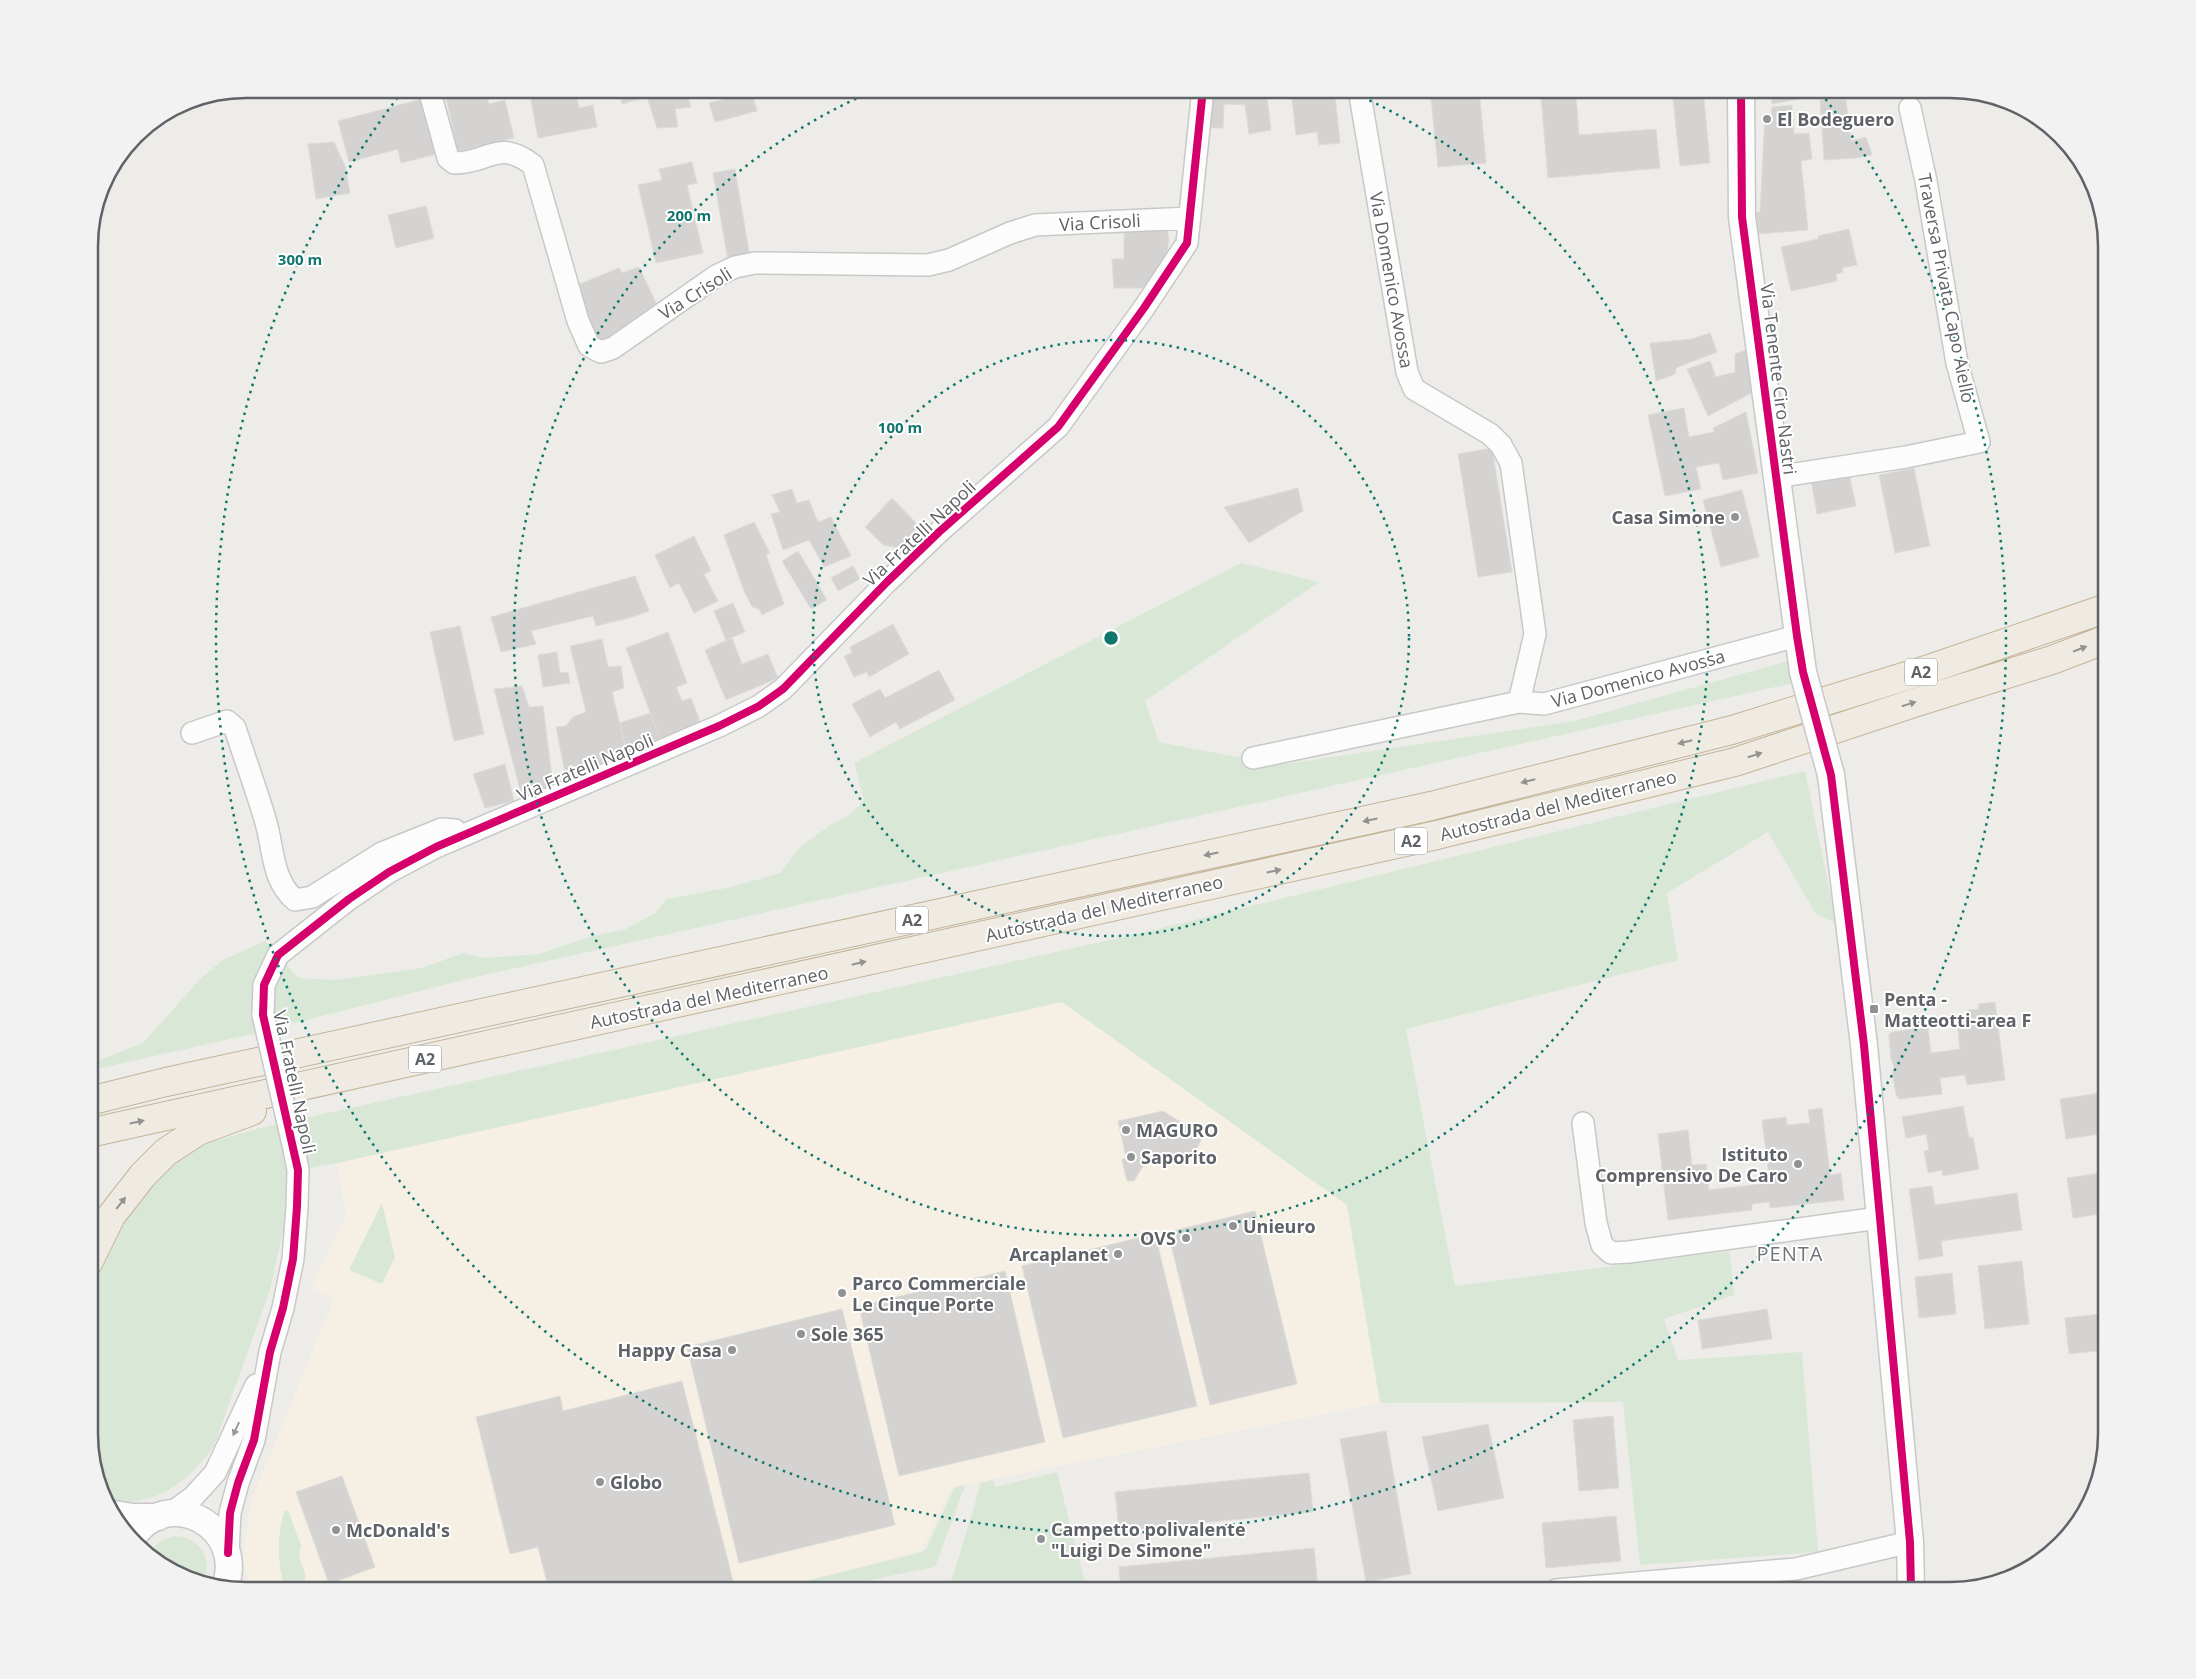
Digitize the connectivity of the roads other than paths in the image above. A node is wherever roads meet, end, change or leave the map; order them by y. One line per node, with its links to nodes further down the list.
1 (431, 98): 6 (street, Via Crisoli)
2 (1202, 98): 6 (street, Via Fratelli Napoli)
3 (1361, 98): 12 (street, Via Domenico Avossa)
4 (1740, 98): 7 (street, Via Tenente Ciro Nastri)
5 (1910, 108): 7 (street, Traversa Privata Capo Aiello)
6 (1190, 218): 16 (street, Via Fratelli Napoli)
7 (1776, 477): 10 (street, Via Tenente Ciro Nastri)
8 (2098, 593): 13 (highway)
9 (2098, 611): 13 (highway, Autostrada del Mediterraneo / A2)
10 (1797, 636): 12 (street, Via Domenico Avossa); 21 (street, Via Tenente Ciro Nastri, bridge)
11 (2098, 642): 17 (highway, Autostrada del Mediterraneo / A2, one-way to 11)
12 (1519, 702): 15 (street)
13 (1732, 730): 18 (highway, Autostrada del Mediterraneo / A2, one-way to 18)
14 (192, 733): 16 (street, Via Fratelli Napoli)
15 (1253, 758)
16 (472, 831): 23 (street, Via Fratelli Napoli, bridge)
17 (760, 986): 20 (highway, Autostrada del Mediterraneo / A2, one-way to 17); 22 (highway, one-way to 17)
18 (98, 1099)
19 (1583, 1123): 21 (street)
20 (98, 1131)
21 (1879, 1218): 27 (street, Via Tenente Ciro Nastri)
22 (98, 1243)
23 (270, 1352): 25 (street, Via Fratelli Napoli, one-way to 25); 28 (street, Via Fratelli Napoli)
24 (123, 1515): 25 (street)
25 (164, 1515): 26 (street); 28 (street)
26 (136, 1533)
27 (1910, 1542): 29 (street); 30 (street, Via Tenente Ciro Nastri)
28 (228, 1577)
29 (1647, 1582)
30 (1911, 1582)

